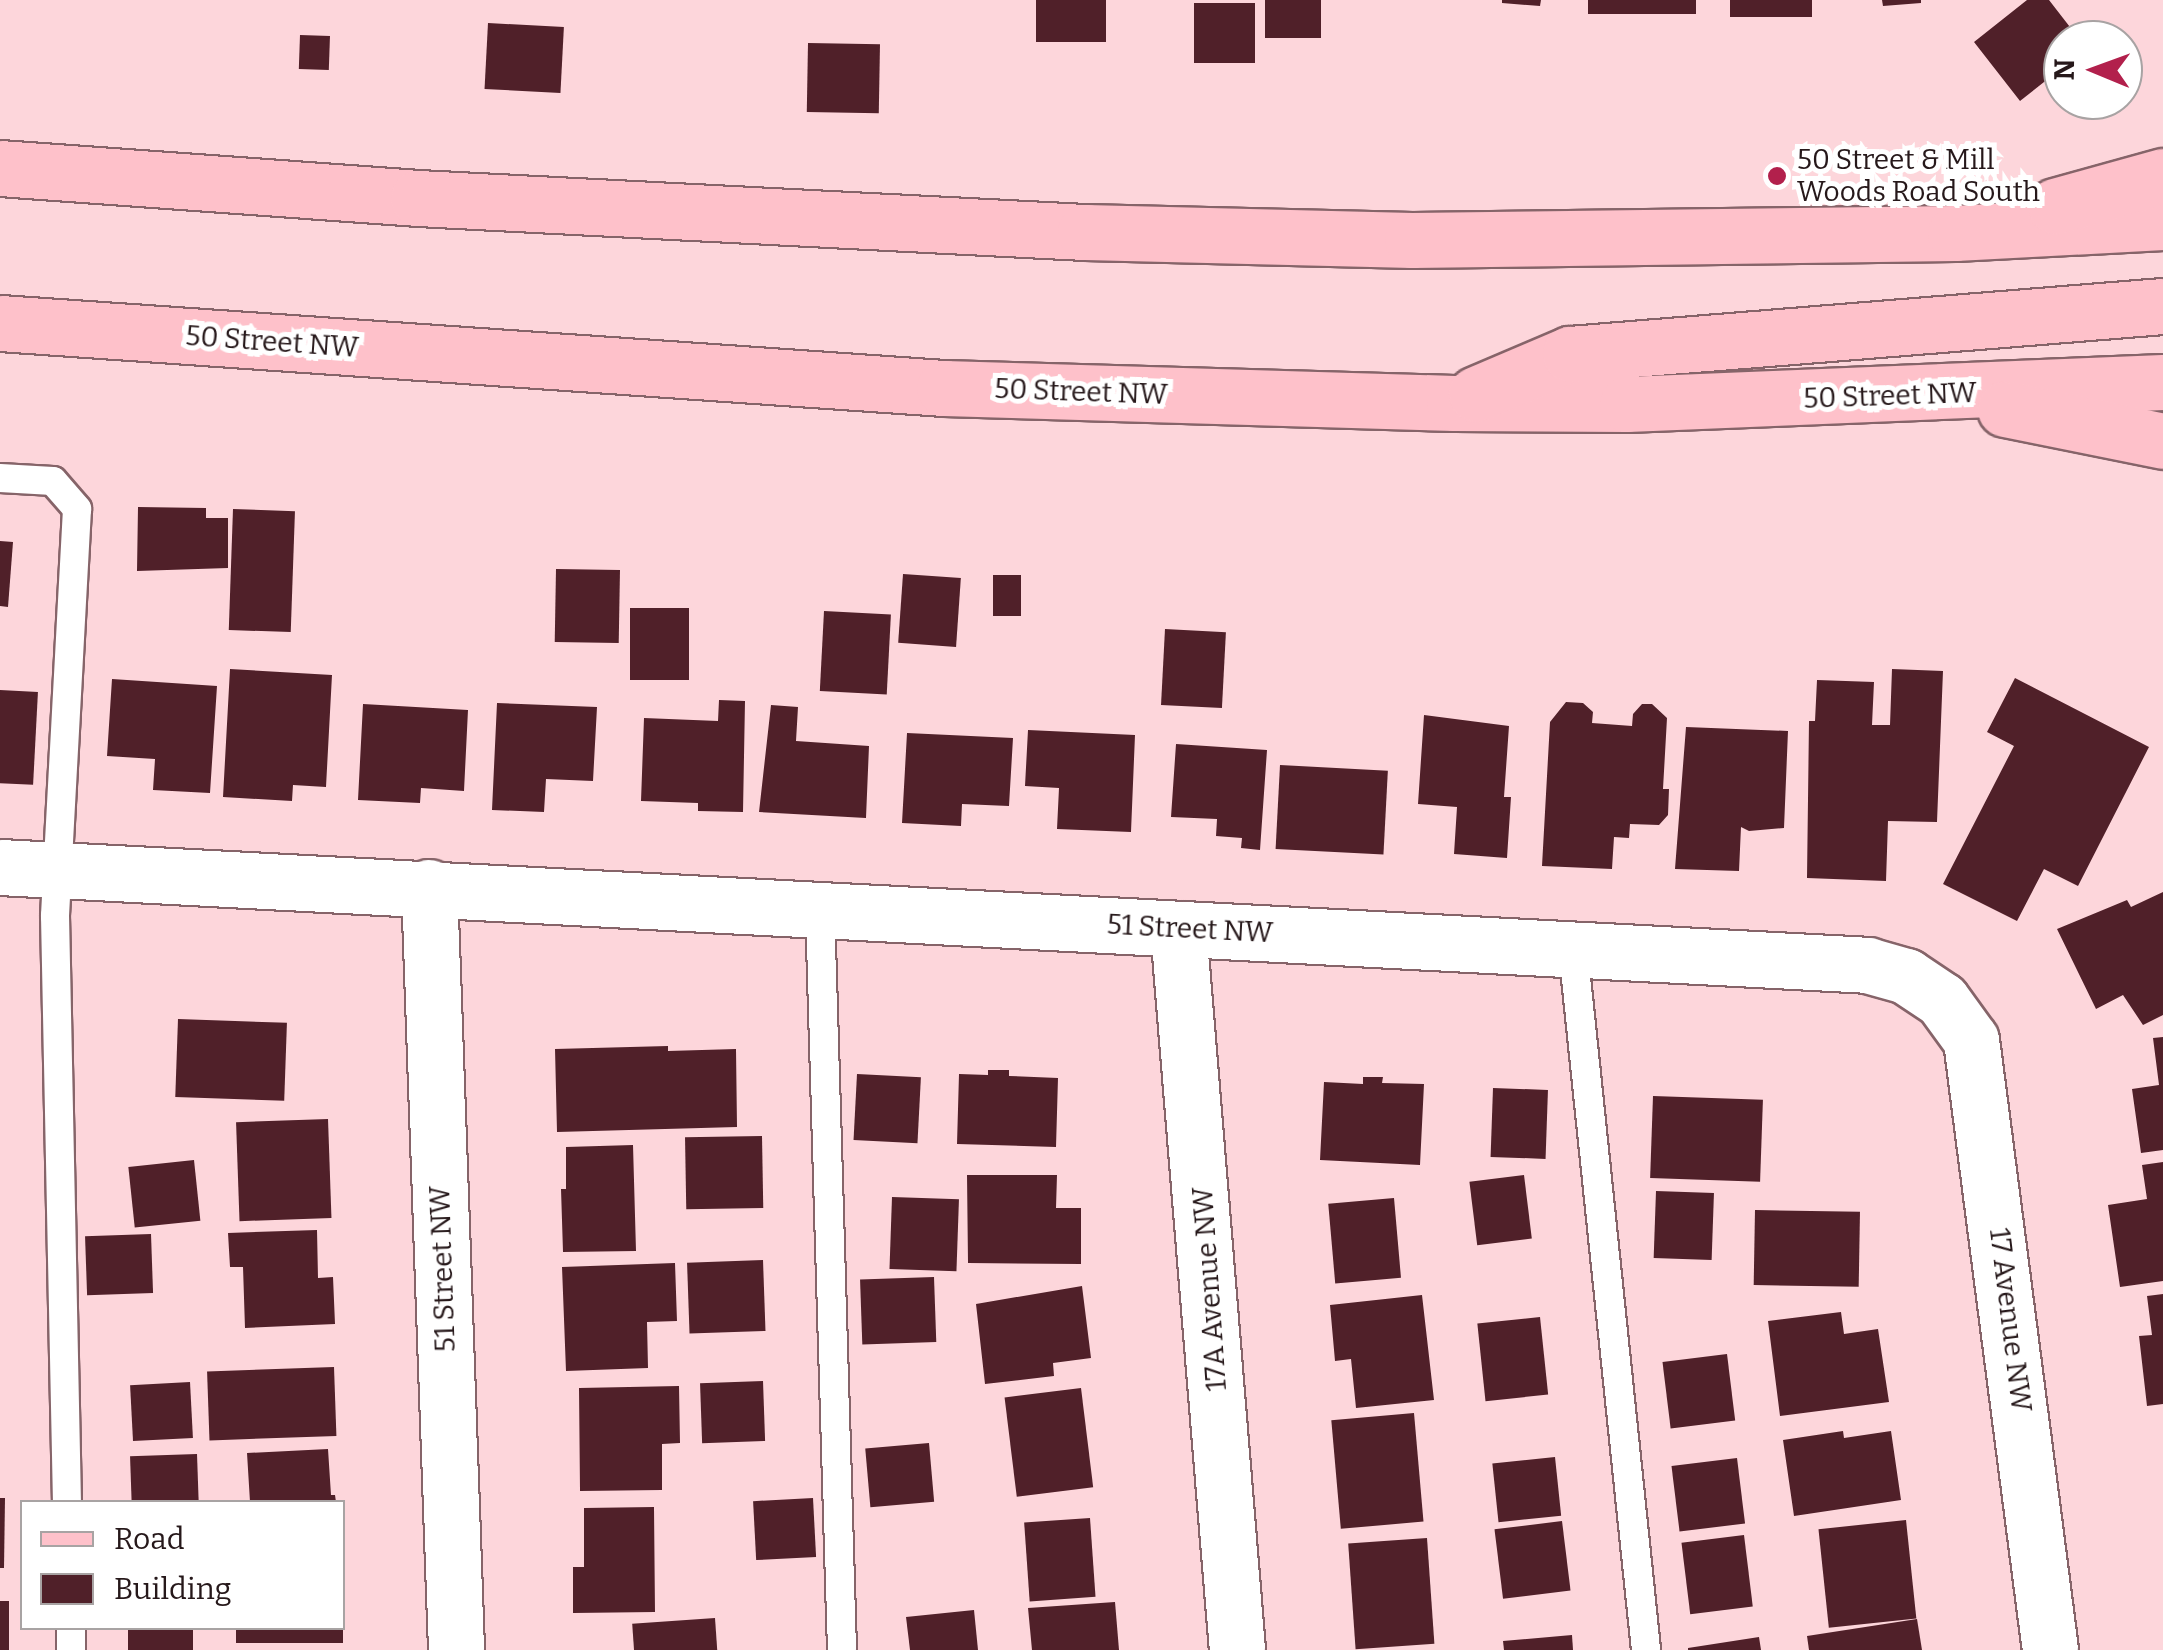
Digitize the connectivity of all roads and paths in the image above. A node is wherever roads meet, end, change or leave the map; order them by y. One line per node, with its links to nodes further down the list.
1 (0, 168): 4 (main road)
2 (2163, 176): 4 (main road)
3 (2163, 222): 4 (main road)
4 (1955, 234)
5 (2163, 306): 9 (main road)
6 (0, 323): 9 (main road, 50 Street NW)
7 (2163, 382): 8 (main road, 50 Street NW)
8 (1939, 395): 9 (main road, 50 Street NW); 10 (main road)
9 (1454, 403)
10 (2163, 441)
11 (0, 478): 13 (lane)
12 (0, 868): 13 (street, 51 Street NW)
13 (56, 870): 14 (street, 51 Street NW); 19 (lane)
14 (430, 887): 15 (street, 51 Street NW); 20 (street, 51 Street NW)
15 (820, 909): 16 (street, 51 Street NW); 21 (lane)
16 (1178, 928): 17 (street, 51 Street NW); 22 (street, 17A Avenue NW)
17 (1573, 948): 18 (street, 51 Street NW); 23 (lane)
18 (1942, 1000): 24 (street, 17 Avenue NW)
19 (67, 1500)
20 (456, 1650)
21 (842, 1650)
22 (1238, 1650)
23 (1646, 1650)
24 (2050, 1650)

